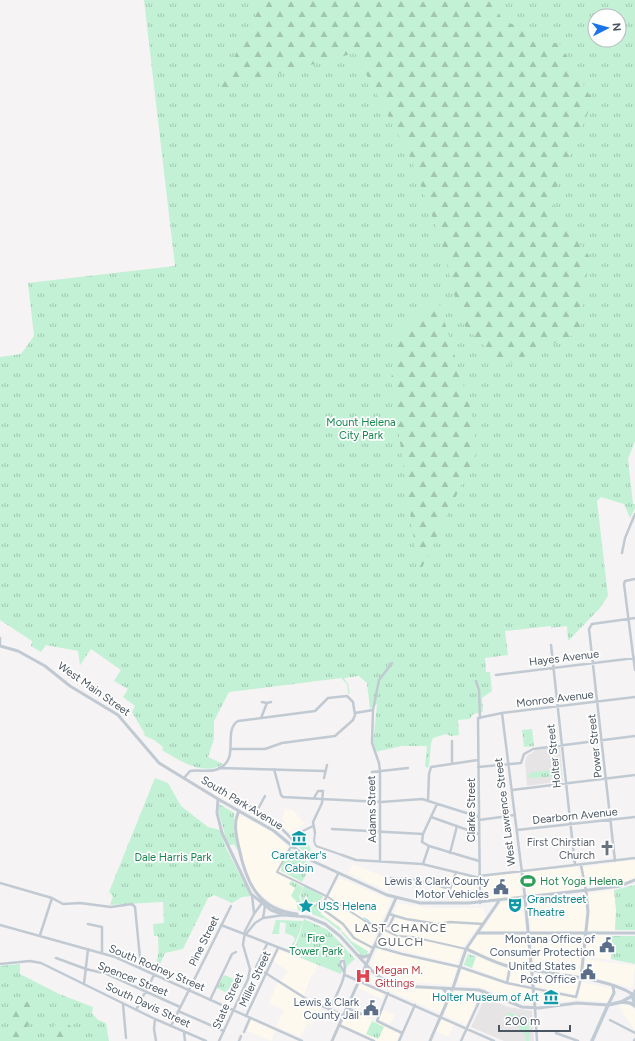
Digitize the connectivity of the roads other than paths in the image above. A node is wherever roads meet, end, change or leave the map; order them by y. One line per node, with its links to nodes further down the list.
1 (635, 514): 2 (street)
2 (622, 553)
3 (635, 579): 5 (street)
4 (635, 618): 5 (street)
5 (629, 619): 9 (street); 11 (street, Power Street)
6 (0, 638): 7 (street)
7 (0, 645): 46 (street, West Main Street)
8 (551, 645): 12 (street, Holter Street)
9 (634, 658): 11 (street, Hayes Avenue); 13 (street)
10 (392, 663): 22 (street, Adams Street)
11 (593, 663): 12 (street, Hayes Avenue); 17 (street, Power Street)
12 (553, 668): 14 (street, Hayes Avenue); 21 (street, Holter Street)
13 (635, 670)
14 (496, 675)
15 (476, 681): 26 (street, Clarke Street)
16 (635, 697): 17 (street, Monroe Avenue)
17 (598, 701): 21 (street, Monroe Avenue); 28 (street, Power Street)
18 (262, 702): 20 (street)
19 (271, 702): 20 (street)
20 (267, 703): 25 (street)
21 (557, 706): 24 (street, Monroe Avenue); 30 (street, Holter Street)
22 (373, 710): 23 (street); 44 (street, Adams Street)
23 (355, 713): 25 (street); 31 (street)
24 (502, 713): 26 (street, Monroe Avenue); 35 (street, West Lawrence Street)
25 (261, 718): 31 (street)
26 (479, 718): 32 (street, Clarke Street)
27 (635, 736): 28 (street)
28 (602, 740): 30 (street); 48 (street, Power Street)
29 (452, 741): 34 (street)
30 (561, 745): 35 (street); 49 (street, Holter Street)
31 (231, 749): 33 (street)
32 (478, 760): 34 (street); 37 (street, Clarke Street)
33 (226, 763): 38 (street); 39 (street)
34 (452, 763): 54 (street)
35 (508, 764): 37 (street); 50 (street, West Lawrence Street)
36 (327, 766): 42 (street)
37 (478, 767): 63 (street, Clarke Street)
38 (219, 768): 39 (street); 46 (street)
39 (235, 768): 41 (street)
40 (408, 768): 44 (street)
41 (274, 769): 42 (street); 52 (street)
42 (324, 771): 47 (street)
43 (372, 772): 44 (street)
44 (380, 772): 56 (street, Adams Street)
45 (635, 775): 48 (street)
46 (184, 778): 53 (street, South Park Avenue)
47 (324, 778)
48 (606, 778): 49 (street); 64 (street, Power Street)
49 (565, 784): 50 (street); 65 (street, Holter Street)
50 (512, 790): 60 (street, West Lawrence Street)
51 (265, 796): 59 (street)
52 (316, 798): 56 (street); 66 (street)
53 (218, 799): 58 (street, South Park Avenue); 94 (street)
54 (428, 800): 56 (street); 57 (street)
55 (244, 802): 59 (street)
56 (381, 802): 70 (street, Adams Street)
57 (437, 804): 61 (street); 63 (street)
58 (239, 811): 76 (street, South Park Avenue); 100 (street)
59 (258, 811): 74 (street)
60 (515, 815): 63 (street); 69 (street, West Lawrence Street)
61 (431, 816): 67 (street); 72 (street)
62 (635, 817): 64 (street, Dearborn Avenue)
63 (479, 818): 73 (street, Clarke Street)
64 (610, 820): 65 (street, Dearborn Avenue); 82 (street, Power Street)
65 (570, 825): 69 (street, Dearborn Avenue); 84 (street, Holter Street)
66 (313, 826): 71 (street); 74 (street)
67 (457, 826): 73 (street); 77 (street)
68 (332, 829): 70 (street)
69 (517, 830): 86 (street, West Lawrence Street)
70 (381, 831): 72 (street); 80 (street, Adams Street)
71 (315, 833): 78 (street)
72 (423, 834): 75 (street)
73 (479, 834): 81 (street, Clarke Street)
74 (295, 840): 76 (street)
75 (429, 846): 77 (street); 83 (street)
76 (293, 847): 88 (street, South Park Avenue); 113 (street)
77 (450, 853): 81 (street)
78 (342, 855): 80 (street)
79 (635, 858): 82 (street)
80 (380, 861): 83 (street)
81 (479, 861): 89 (street, Clarke Street)
82 (615, 861): 85 (street)
83 (423, 864): 87 (street)
84 (575, 865): 85 (street); 86 (street)
85 (581, 865): 93 (street)
86 (522, 871): 89 (street); 97 (street, West Lawrence Street)
87 (456, 872): 89 (street); 90 (street)
88 (338, 874): 96 (street, South Park Avenue); 121 (street)
89 (479, 877): 99 (street, Clarke Street)
90 (391, 878)
91 (635, 880): 93 (street, South Park Avenue)
92 (0, 883): 95 (street)
93 (586, 891): 97 (street, South Park Avenue); 116 (street)
94 (251, 894): 100 (street); 103 (street)
95 (52, 898): 119 (street); 136 (street)
96 (396, 898): 99 (street, South Park Avenue); 104 (street)
97 (525, 898): 98 (street, South Park Avenue); 115 (street, West Lawrence Street)
98 (499, 901): 99 (street, South Park Avenue); 110 (street)
99 (480, 902)
100 (264, 903): 102 (street); 103 (street); 106 (street)
101 (231, 906): 112 (street, Pine Street)
102 (266, 908): 105 (street); 108 (street)
103 (254, 914): 118 (street)
104 (389, 914): 107 (street); 113 (street)
105 (284, 915): 106 (street); 108 (street)
106 (303, 916): 128 (street)
107 (394, 916): 110 (street); 113 (street)
108 (263, 918): 118 (street)
109 (88, 924): 126 (street)
110 (484, 924): 114 (street)
111 (0, 925): 119 (street, South Rodney Street)
112 (221, 925): 118 (street); 148 (street, Pine Street)
113 (383, 928): 121 (street); 124 (street)
114 (477, 933): 115 (street); 124 (street)
115 (529, 933): 116 (street); 137 (street, West Lawrence Street)
116 (585, 933): 117 (street); 140 (street)
117 (635, 933)
118 (245, 934): 120 (street); 165 (street, State Street)
119 (40, 935): 123 (street, South Rodney Street)
120 (267, 944): 122 (street); 138 (street, State Street)
121 (374, 947): 129 (street); 133 (street)
122 (278, 948): 127 (street); 138 (street, Miller Street)
123 (88, 949): 126 (street, South Rodney Street); 135 (street)
124 (466, 949): 133 (street); 134 (street)
125 (236, 952): 154 (street)
126 (102, 953): 136 (street, South Rodney Street)
127 (298, 955)
128 (356, 955): 129 (street); 132 (street)
129 (370, 955): 132 (street)
130 (56, 958): 135 (street, Spencer Street)
131 (0, 964): 143 (street, South Davis Street)
132 (366, 965): 141 (street); 145 (street)
133 (460, 967): 142 (street); 146 (street)
134 (510, 967): 137 (street); 142 (street)
135 (86, 969): 143 (street); 150 (street, Spencer Street)
136 (141, 969): 139 (street, South Rodney Street)
137 (532, 970): 140 (street); 147 (street, West Lawrence Street)
138 (266, 972): 163 (street); 169 (street, Miller Street)
139 (154, 975): 148 (street, South Rodney Street); 150 (street)
140 (581, 978): 144 (street); 147 (street)
141 (359, 981): 151 (street); 161 (street); 163 (street)
142 (507, 983): 147 (street)
143 (84, 984): 156 (street, South Davis Street)
144 (613, 986): 152 (street); 158 (street)
145 (441, 988): 146 (street); 153 (street)
146 (453, 988): 149 (street); 153 (street)
147 (533, 988): 162 (street, West Lawrence Street)
148 (189, 991): 154 (street, South Rodney Street); 160 (street, Pine Street)
149 (484, 991): 162 (street); 176 (street)
150 (146, 992): 160 (street, Spencer Street); 164 (street)
151 (388, 993): 157 (street); 181 (street)
152 (635, 994): 155 (main road); 159 (main road)
153 (450, 996): 170 (street)
154 (210, 1000): 165 (street, South Rodney Street)
155 (621, 1002): 158 (main road); 159 (main road)
156 (123, 1003): 164 (street, South Davis Street); 184 (street)
157 (415, 1005): 170 (street); 181 (street)
158 (608, 1005): 162 (street); 200 (main road)
159 (635, 1006)
160 (180, 1007): 166 (street, Pine Street)
161 (346, 1008): 167 (street); 168 (street)
162 (534, 1008): 198 (street)
163 (330, 1009): 168 (street)
164 (136, 1010): 172 (street, South Davis Street)
165 (234, 1011): 169 (street, South Rodney Street); 177 (street, State Street)
166 (178, 1012): 175 (street, Pine Street); 177 (street)
167 (361, 1014)
168 (343, 1015): 174 (street)
169 (246, 1016): 171 (street, South Rodney Street)
170 (441, 1016): 176 (street); 195 (street)
171 (250, 1018): 179 (street, Miller Street); 191 (street, South Rodney Street)
172 (155, 1019): 175 (street, South Davis Street); 186 (street)
173 (610, 1020): 182 (street)
174 (339, 1025): 185 (street); 192 (street)
175 (170, 1026): 178 (street, South Davis Street)
176 (467, 1028): 196 (street); 197 (street)
177 (224, 1031): 189 (street, State Street)
178 (184, 1032): 187 (street); 188 (street, South Davis Street)
179 (244, 1032)
180 (556, 1032): 199 (street)
181 (402, 1033): 194 (street)
182 (635, 1033)
183 (241, 1036): 190 (street)
184 (126, 1038)
185 (366, 1039): 193 (street)
186 (156, 1041)
187 (185, 1041)
188 (206, 1041)
189 (219, 1041)
190 (239, 1041)
191 (302, 1041)
192 (332, 1041)
193 (374, 1041)
194 (399, 1041)
195 (430, 1041)
196 (461, 1041)
197 (494, 1041)
198 (537, 1041)
199 (578, 1041)
200 (592, 1041)

